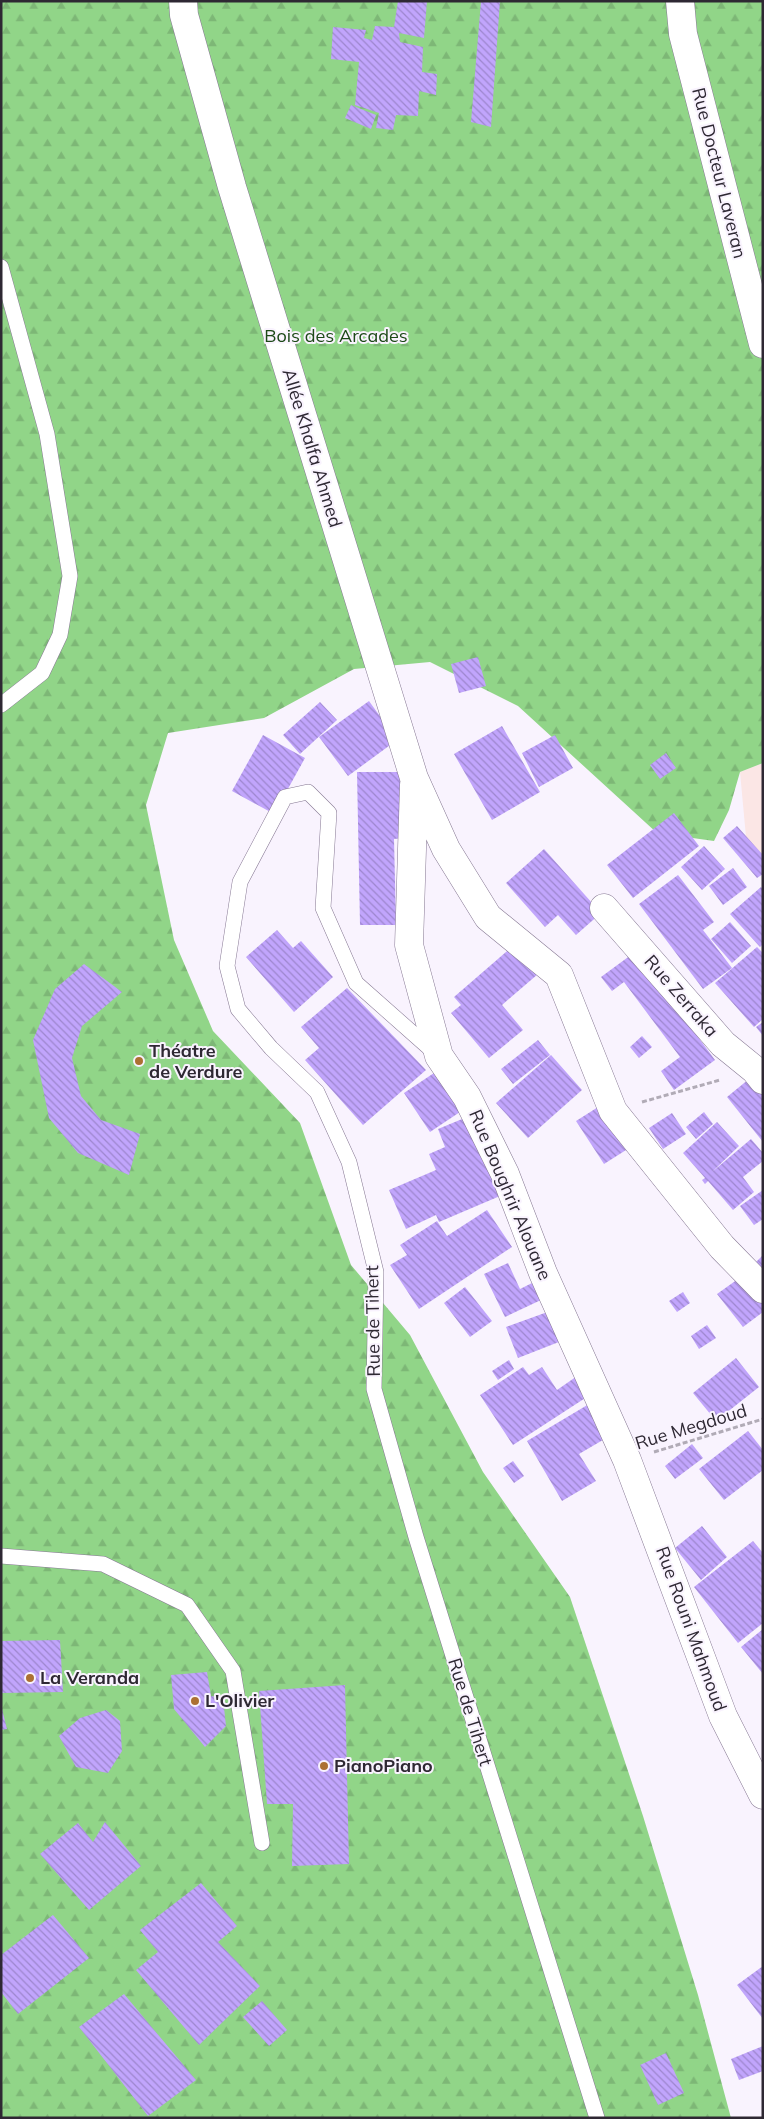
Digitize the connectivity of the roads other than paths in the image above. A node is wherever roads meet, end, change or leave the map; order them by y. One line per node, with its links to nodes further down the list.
1 (183, 1): 6 (street, Allée Khalfa Ahmed)
2 (680, 1): 4 (street, Rue Docteur Laveran)
3 (1, 267): 5 (lane)
4 (763, 344)
5 (1, 705)
6 (414, 778): 8 (street, Rue Boughrir Alouane); 10 (street)
7 (604, 908): 9 (street, Rue Zerraka)
8 (439, 1056): 11 (street, Rue Boughrir Alouane); 15 (lane, Rue de Tihert)
9 (759, 1075)
10 (763, 1289)
11 (627, 1460): 13 (street, Rue Rouni Mahmoud)
12 (1, 1556): 14 (lane)
13 (763, 1795)
14 (262, 1843)
15 (597, 2118)

